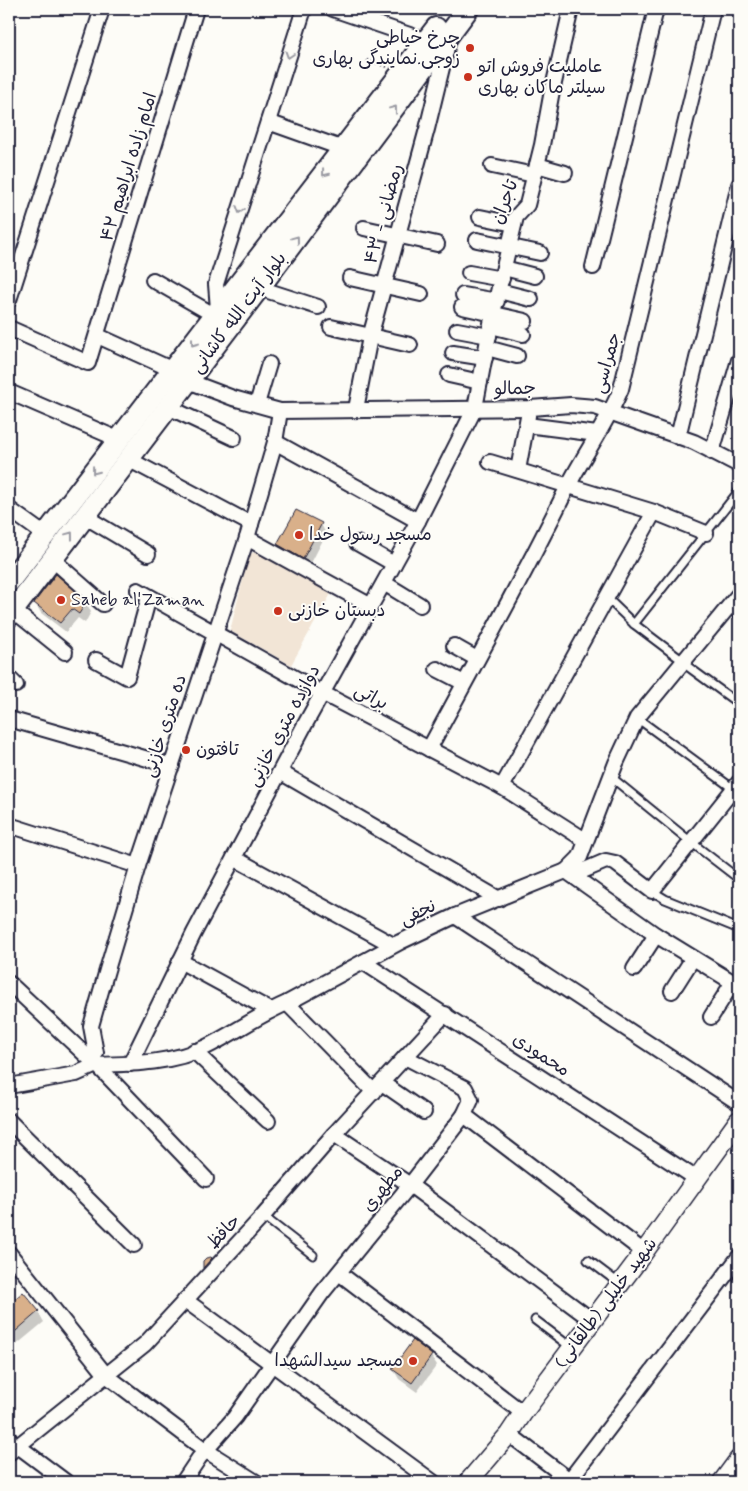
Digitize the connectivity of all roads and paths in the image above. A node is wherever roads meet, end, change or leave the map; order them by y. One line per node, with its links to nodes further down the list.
1 (102, 9): 35 (street)
2 (196, 9): 44 (street, امام زاده ابراهیم ۴۲)
3 (304, 9): 12 (street, one-way to 12)
4 (333, 9): 11 (street)
5 (450, 9): 11 (main road, بلوار آیت الله کاشانی)
6 (468, 9): 10 (main road, بلوار آیت الله کاشانی)
7 (571, 9): 15 (street, تاجران)
8 (656, 9): 26 (street)
9 (713, 9): 61 (street, جمراسی)
10 (451, 29): 21 (street, رمضانی - ۴۳); 32 (main road, بلوار آیت الله کاشانی, one-way to 10)
11 (427, 41): 13 (main road, بلوار آیت الله کاشانی)
12 (268, 122): 13 (street); 38 (street, one-way to 38)
13 (344, 149): 38 (main road, بلوار آیت الله کاشانی, one-way to 38)
14 (492, 166): 15 (street)
15 (536, 170): 16 (street); 19 (street, تاجران)
16 (565, 173)
17 (739, 185): 64 (street)
18 (480, 217): 19 (street)
19 (514, 224): 24 (street, تاجران)
20 (364, 228): 21 (street)
21 (398, 235): 23 (street); 31 (street, رمضانی - ۴۳)
22 (477, 240): 24 (street)
23 (437, 244)
24 (509, 245): 25 (street); 39 (street, تاجران)
25 (540, 253)
26 (593, 267)
27 (469, 274): 39 (street)
28 (535, 276): 39 (street)
29 (350, 278): 31 (street)
30 (153, 280): 38 (street)
31 (384, 286): 33 (street); 45 (street, رمضانی - ۴۳)
32 (259, 288): 37 (street); 52 (main road, بلوار آیت الله کاشانی)
33 (421, 294)
34 (531, 299): 39 (street)
35 (9, 300)
36 (462, 301): 39 (street)
37 (318, 307)
38 (216, 312): 52 (main road, بلوار آیت الله کاشانی, one-way to 52)
39 (494, 313): 42 (street); 43 (street); 47 (street); 48 (street); 53 (street, تاجران)
40 (331, 327): 45 (street)
41 (9, 328): 44 (street, امام زاده ابراهیم ۴۲)
42 (524, 328)
43 (457, 330)
44 (98, 336): 52 (street, جمالو)
45 (370, 337): 46 (street); 60 (street, رمضانی - ۴۳)
46 (410, 345)
47 (453, 353)
48 (517, 356)
49 (739, 360): 68 (street)
50 (269, 364): 55 (street)
51 (449, 375): 53 (street)
52 (180, 376): 55 (street, جمالو); 56 (main road, بلوار آیت الله کاشانی); 66 (main road, بلوار آیت الله کاشانی)
53 (480, 382): 57 (street, تاجران)
54 (9, 392): 66 (street)
55 (257, 404): 59 (street, جمالو)
56 (168, 406): 65 (street); 69 (main road, بلوار آیت الله کاشانی)
57 (475, 408): 58 (street, جمالو); 60 (street, جمالو); 78 (street, دوازده متری خازنی)
58 (530, 408): 61 (street, جمالو); 62 (street)
59 (280, 410): 60 (street, جمالو); 67 (street, ده متری خازنی)
60 (356, 410)
61 (612, 412): 63 (street, جمراسی); 64 (street, جمالو)
62 (527, 425): 63 (street); 72 (street)
63 (598, 434): 73 (street, جمراسی)
64 (678, 437): 68 (street, جمالو)
65 (234, 438)
66 (120, 440): 81 (main road, بلوار آیت الله کاشانی, one-way to 81)
67 (275, 442): 78 (street); 79 (street, ده متری خازنی)
68 (712, 452): 71 (street, جمالو)
69 (128, 459): 77 (main road, بلوار آیت الله کاشانی); 79 (street)
70 (490, 462): 72 (street)
71 (739, 465)
72 (518, 470): 73 (street)
73 (569, 485): 76 (street); 101 (street, جمراسی)
74 (739, 492): 80 (lane)
75 (9, 509): 81 (street)
76 (654, 512): 80 (street); 90 (street)
77 (84, 516): 84 (street); 85 (main road, بلوار آیت الله کاشانی, one-way to 77)
78 (418, 521): 86 (street, دوازده متری خازنی)
79 (251, 524): 82 (street, ده متری خازنی)
80 (706, 533): 97 (lane)
81 (44, 535): 87 (main road, بلوار آیت الله کاشانی)
82 (247, 538): 93 (street); 98 (street, ده متری خازنی)
83 (356, 543): 86 (street)
84 (148, 554)
85 (52, 559): 91 (street); 95 (main road, بلوار آیت الله کاشانی)
86 (394, 564): 88 (street, دوازده متری خازنی)
87 (9, 582)
88 (384, 583): 92 (street); 93 (street, دوازده متری خازنی)
89 (739, 594): 94 (street)
90 (606, 597): 97 (lane); 114 (street)
91 (103, 604)
92 (420, 605)
93 (371, 606): 106 (street, دوازده متری خازنی)
94 (728, 606): 96 (lane); 103 (street)
95 (11, 613): 100 (street)
96 (739, 616)
97 (634, 624): 103 (lane)
98 (215, 634): 102 (street, براتی); 106 (street, براتی); 111 (street, ده متری خازنی)
99 (454, 646): 101 (street)
100 (65, 652)
101 (477, 659): 105 (street, جمراسی)
102 (96, 660)
103 (683, 663): 107 (lane); 109 (street)
104 (437, 669): 105 (street)
105 (464, 683): 110 (street, جمراسی)
106 (322, 693): 110 (street, براتی); 112 (street, دوازده متری خازنی)
107 (739, 704)
108 (9, 718): 111 (street)
109 (637, 718): 113 (street); 115 (lane)
110 (429, 749): 114 (street, براتی)
111 (172, 766): 120 (street, ده متری خازنی)
112 (280, 772): 119 (street, دوازده متری خازنی); 124 (street)
113 (611, 777): 117 (street); 118 (lane)
114 (502, 787): 117 (street, براتی)
115 (737, 788): 118 (street)
116 (9, 825): 120 (street)
117 (585, 840): 121 (street)
118 (691, 842): 122 (lane); 123 (street)
119 (234, 858): 128 (street); 130 (street, دوازده متری خازنی)
120 (138, 866): 142 (street, ده متری خازنی)
121 (566, 871): 123 (street); 124 (street, نجفی); 127 (street)
122 (739, 879)
123 (652, 891): 126 (lane)
124 (500, 899): 125 (street, نجفی)
125 (455, 916): 128 (street, نجفی); 146 (street)
126 (739, 929)
127 (656, 935): 129 (street); 132 (street)
128 (393, 945): 131 (street, نجفی)
129 (693, 958): 134 (street); 135 (street)
130 (180, 961): 137 (street); 143 (street, دوازده متری خازنی)
131 (363, 962): 136 (street, نجفی); 138 (street, محمودی)
132 (634, 969)
133 (9, 983): 142 (street)
134 (736, 984): 139 (street)
135 (672, 991)
136 (287, 1003): 137 (street, نجفی); 145 (street)
137 (270, 1010): 140 (street, نجفی)
138 (444, 1014): 141 (street, حافظ); 154 (street, محمودی)
139 (710, 1017)
140 (194, 1052): 143 (street, نجفی); 151 (street)
141 (405, 1057): 145 (street, حافظ); 148 (street, مطهری)
142 (96, 1061): 143 (street, نجفی); 144 (street); 153 (street)
143 (130, 1064)
144 (9, 1086)
145 (378, 1087): 147 (street); 152 (street, حافظ)
146 (739, 1103)
147 (424, 1112)
148 (464, 1115): 155 (street, مطهری); 158 (street)
149 (739, 1120): 154 (street, شهید خلیلی (طالقانی))
150 (9, 1121): 157 (street)
151 (268, 1121)
152 (334, 1134): 155 (street); 156 (street, حافظ)
153 (206, 1178)
154 (697, 1179): 158 (street, شهید خلیلی (طالقانی))
155 (410, 1185): 163 (street, مطهری); 167 (street)
156 (263, 1216): 160 (lane); 165 (street, حافظ)
157 (134, 1244)
158 (644, 1252): 164 (street, شهید خلیلی (طالقانی))
159 (9, 1253): 170 (street)
160 (313, 1255)
161 (739, 1257): 181 (street)
162 (588, 1260): 164 (lane)
163 (338, 1273): 169 (street, مطهری); 171 (street)
164 (620, 1284): 167 (street, شهید خلیلی (طالقانی))
165 (185, 1300): 169 (street); 170 (street, حافظ)
166 (535, 1320): 168 (lane)
167 (593, 1321): 168 (street, شهید خلیلی (طالقانی))
168 (572, 1348): 171 (street, شهید خلیلی (طالقانی))
169 (272, 1364): 175 (street, مطهری); 179 (street)
170 (106, 1375): 174 (street, حافظ); 175 (street)
171 (523, 1413): 173 (street, شهید خلیلی (طالقانی))
172 (9, 1432): 174 (lane)
173 (509, 1434): 180 (street, شهید خلیلی (طالقانی)); 181 (street)
174 (14, 1449): 176 (street)
175 (205, 1450): 177 (street, مطهری); 178 (street)
176 (66, 1482)
177 (184, 1482)
178 (256, 1482)
179 (433, 1482)
180 (468, 1482)
181 (570, 1482)

